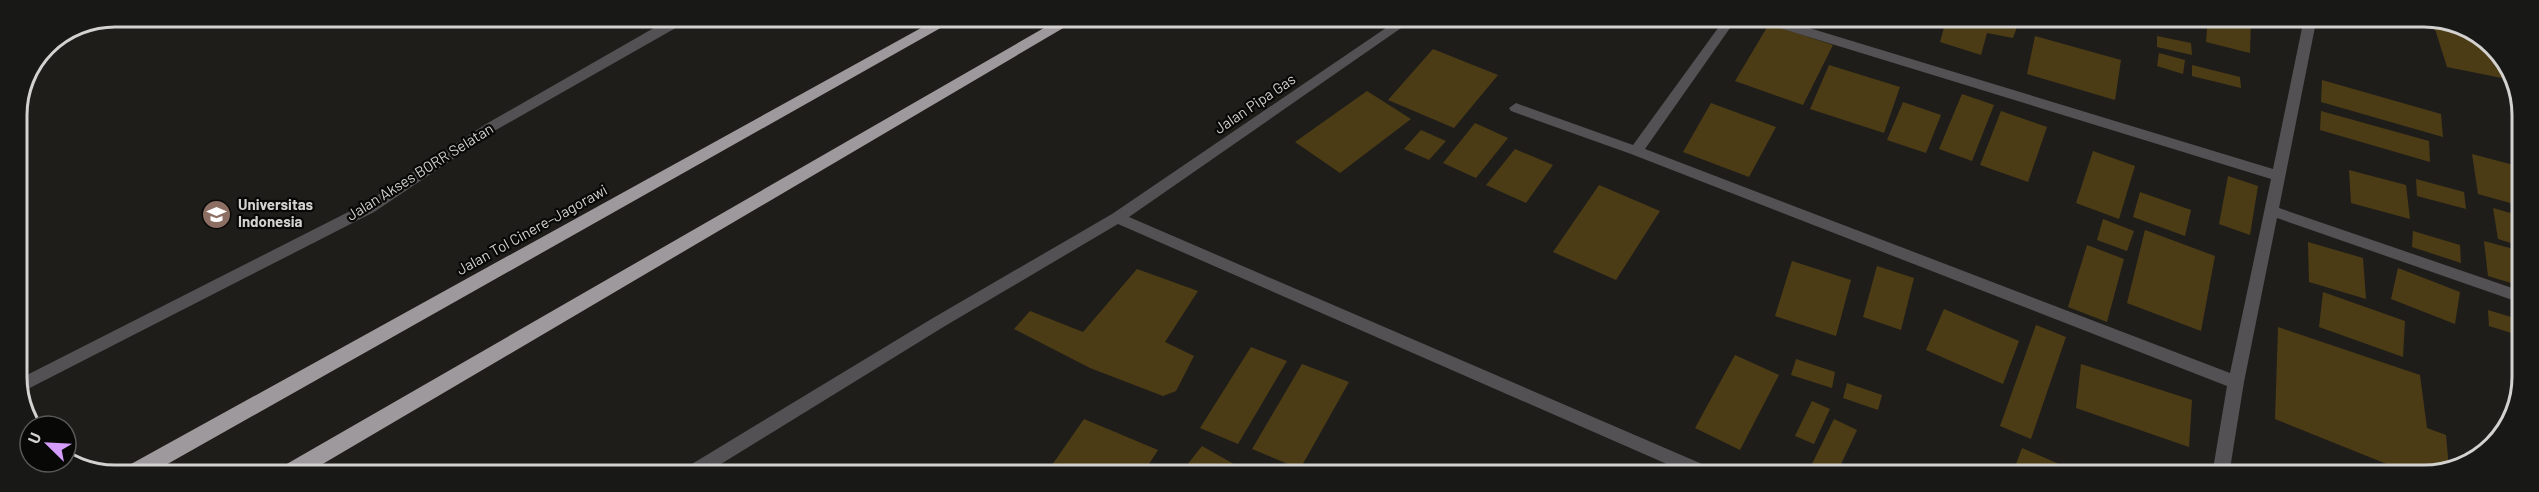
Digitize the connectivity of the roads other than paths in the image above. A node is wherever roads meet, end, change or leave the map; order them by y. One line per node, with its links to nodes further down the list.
1 (671, 27): 14 (street, Jalan Akses BORR Selatan)
2 (934, 27): 16 (highway, Jalan Tol Cinere–Jagorawi)
3 (1057, 27): 17 (highway)
4 (1396, 27): 12 (street, Jalan Pipa Gas)
5 (1724, 27): 9 (street)
6 (1792, 27): 10 (street)
7 (2309, 27): 10 (street)
8 (1516, 108): 9 (street)
9 (1636, 151): 15 (street)
10 (2279, 176): 11 (street)
11 (2270, 210): 13 (street); 15 (street)
12 (1117, 218): 18 (street, Jalan Pipa Gas); 19 (street)
13 (2512, 294)
14 (28, 382)
15 (2236, 382): 20 (street)
16 (147, 465)
17 (302, 465)
18 (704, 465)
19 (1687, 465)
20 (2222, 465)

